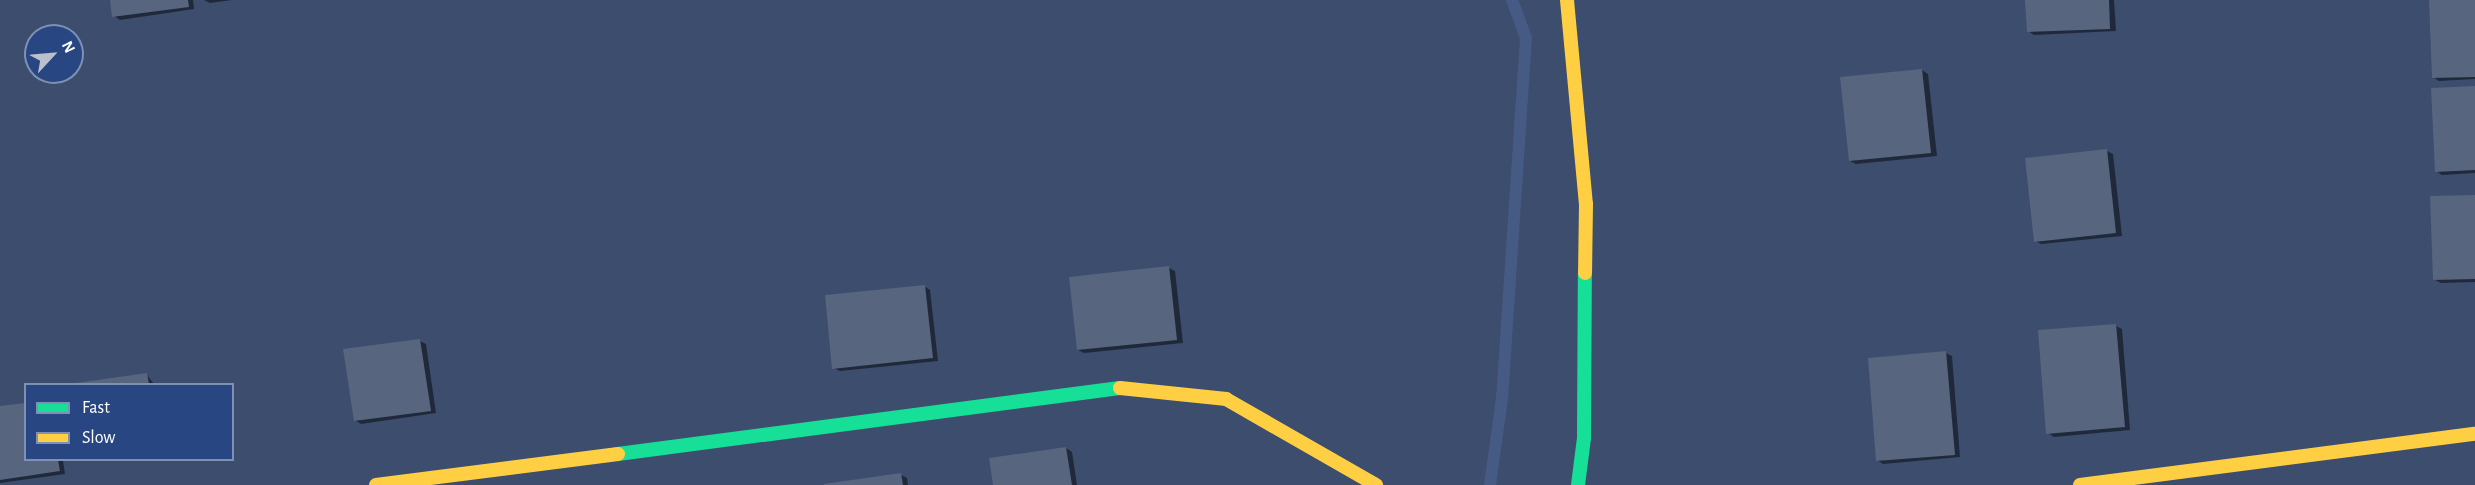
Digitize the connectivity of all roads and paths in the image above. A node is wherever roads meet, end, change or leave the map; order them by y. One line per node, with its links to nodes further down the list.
1 (1567, 0): 5 (street)
2 (2475, 434): 6 (street)
3 (376, 485): 4 (street)
4 (1376, 485)
5 (1578, 485)
6 (2080, 485)

